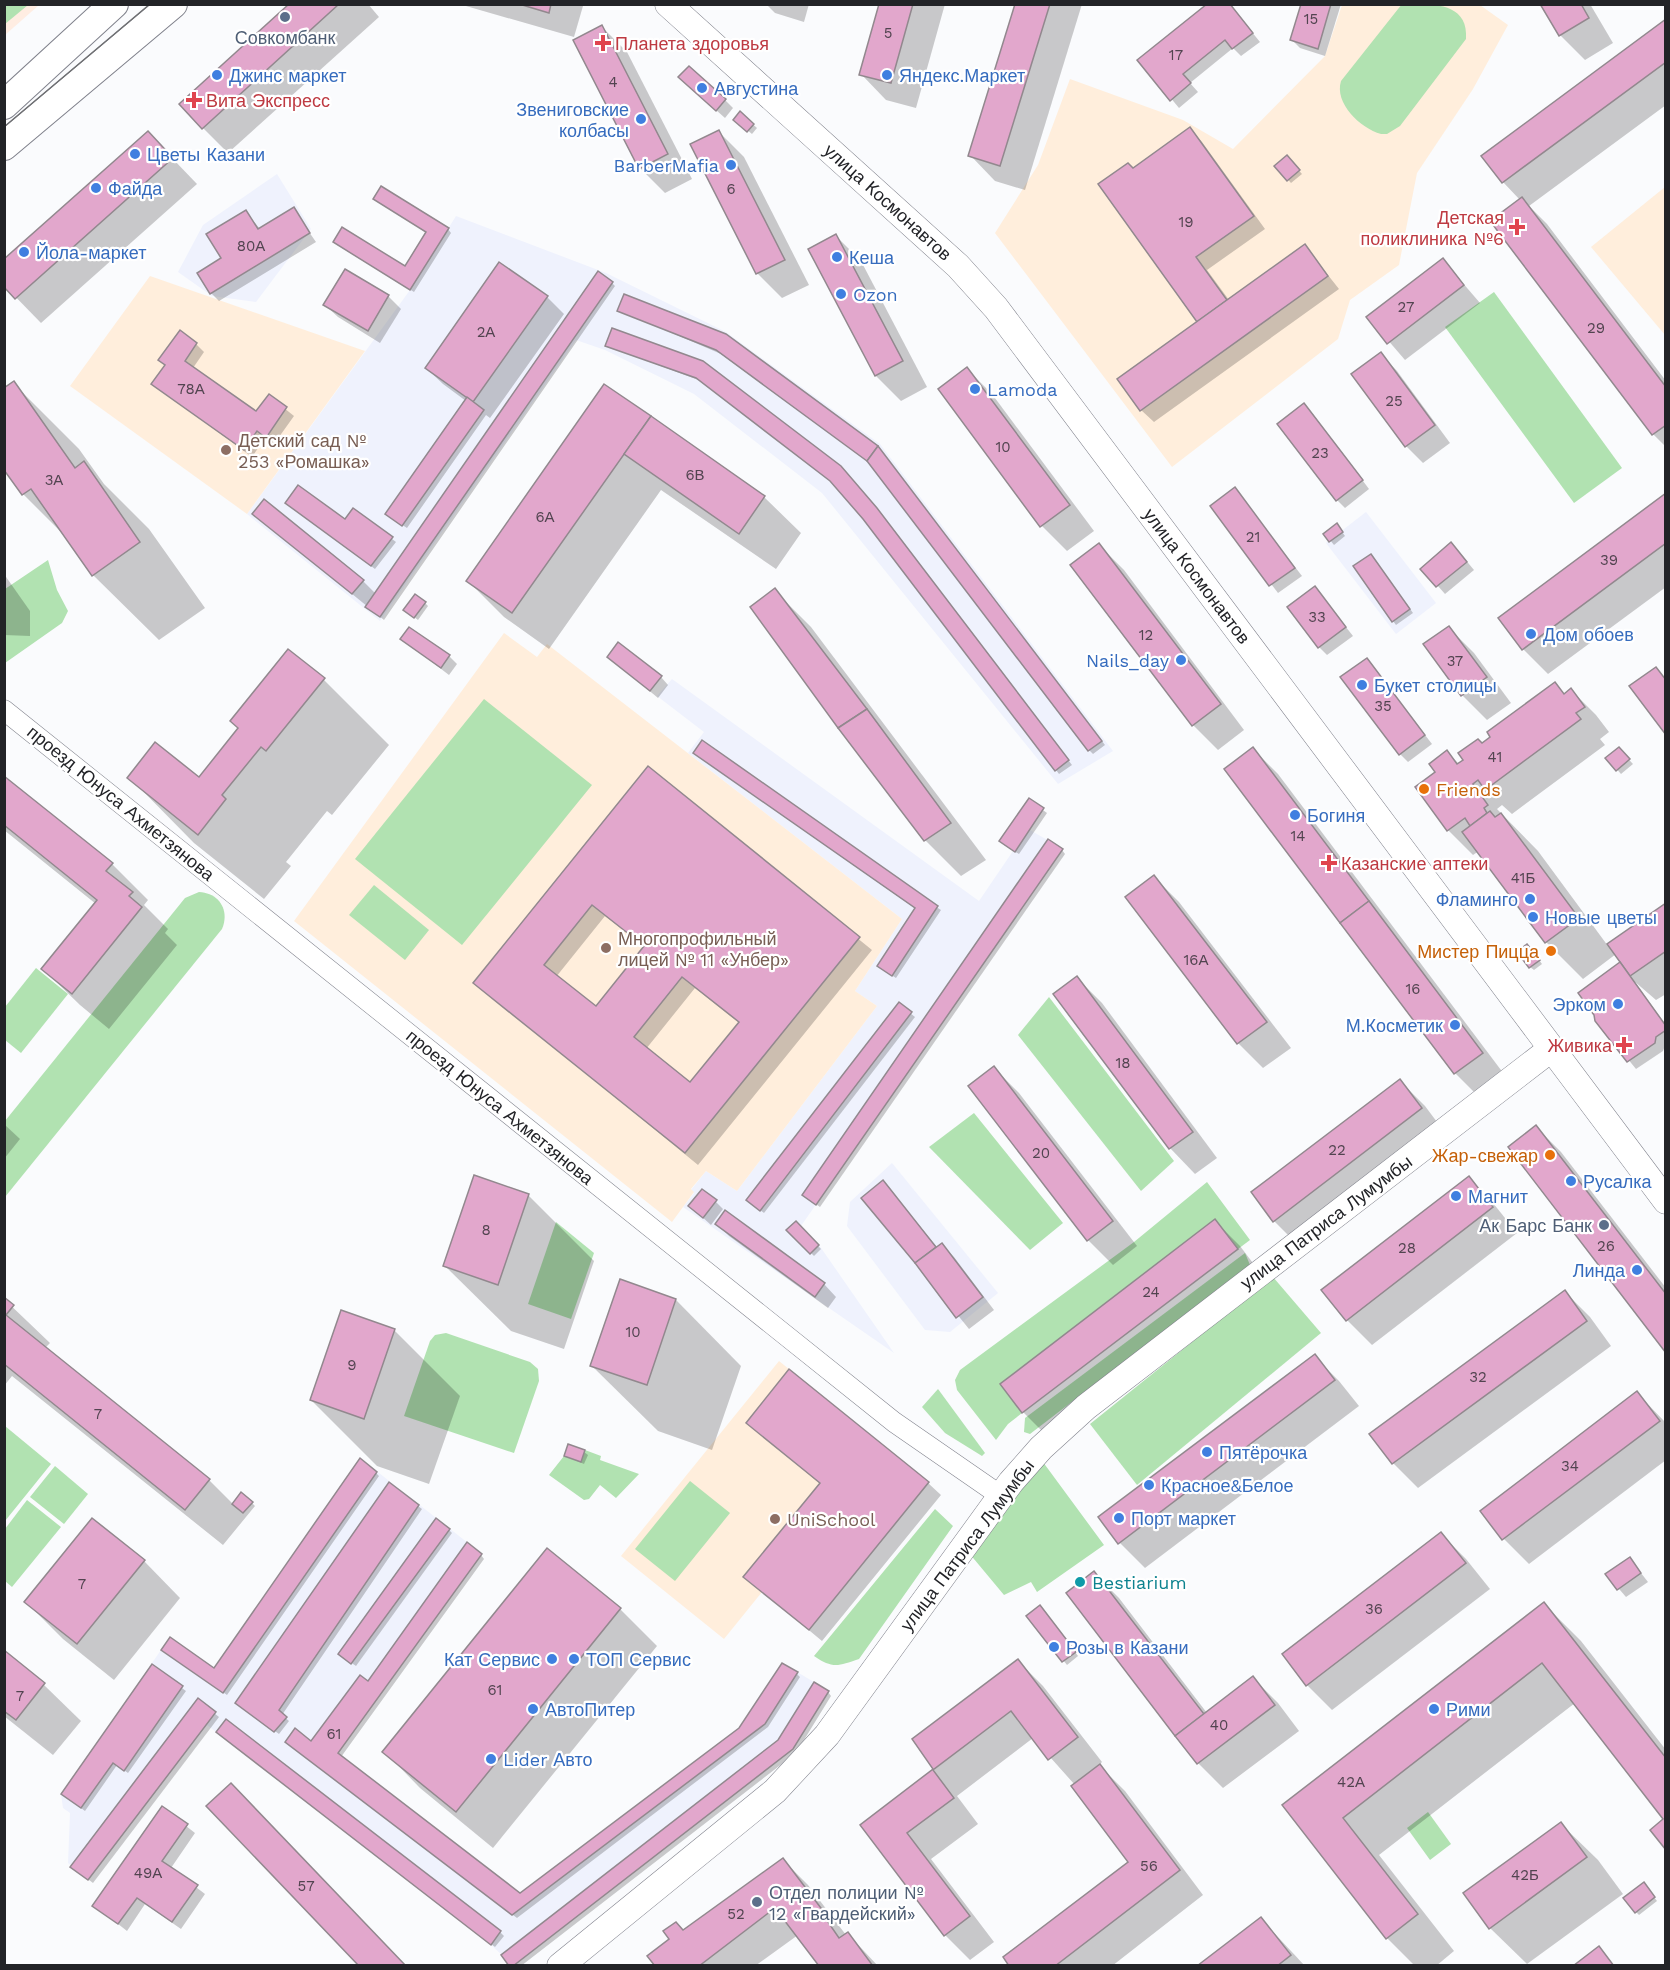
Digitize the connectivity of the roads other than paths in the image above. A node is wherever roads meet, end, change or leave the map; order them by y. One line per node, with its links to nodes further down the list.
1 (108, 4): 5 (main road)
2 (114, 4): 6 (main road)
3 (173, 4): 7 (main road)
4 (668, 4): 9 (street, улица Космонавтов)
5 (4, 91)
6 (4, 105)
7 (4, 146)
8 (4, 710): 11 (street, проезд Юнуса Ахметзянова)
9 (1551, 1049): 10 (street, улица Космонавтов); 11 (street, улица Патриса Лумумбы)
10 (1665, 1201)
11 (1001, 1496): 12 (street, улица Патриса Лумумбы)
12 (560, 1965)

